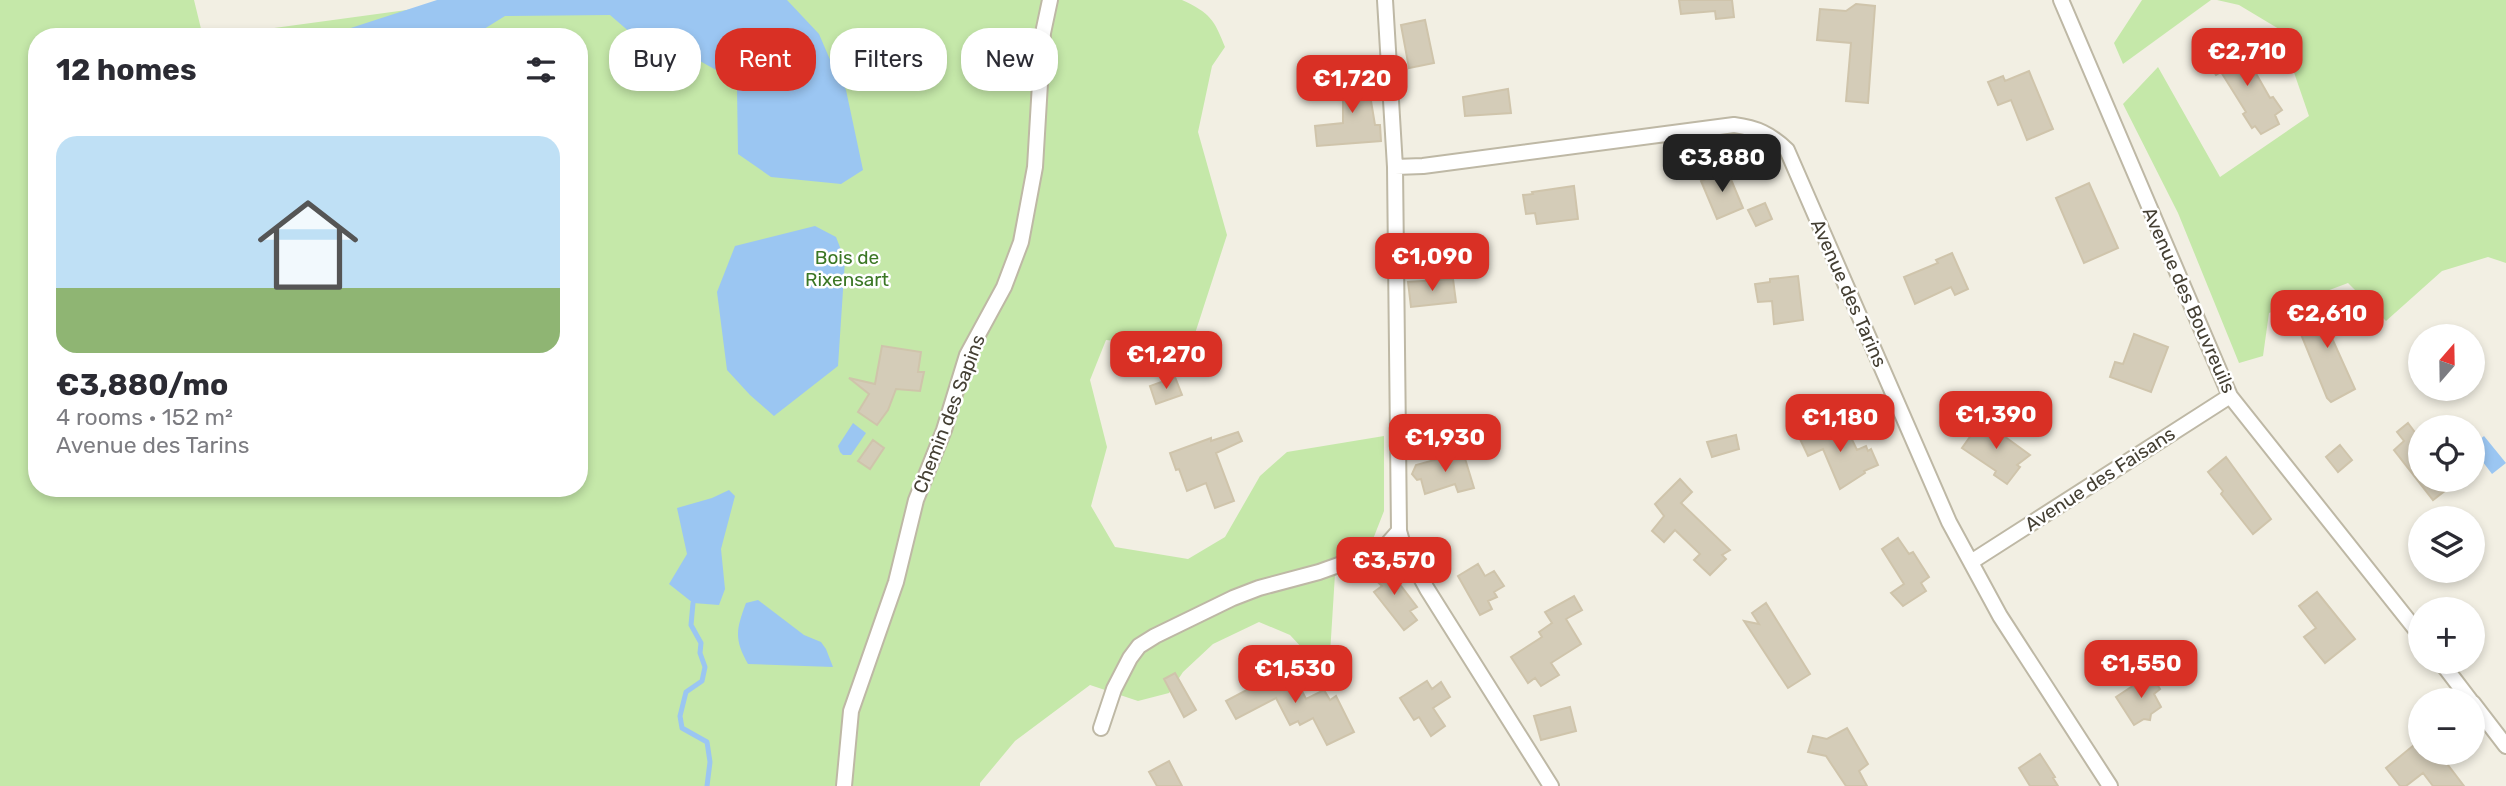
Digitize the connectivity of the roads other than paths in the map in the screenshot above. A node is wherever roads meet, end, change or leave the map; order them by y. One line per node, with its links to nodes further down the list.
1 (1050, 0): 14 (street, Chemin des Sapins)
2 (1385, 0): 4 (street)
3 (2061, 0): 5 (street, Avenue des Bouvreuils)
4 (1395, 167): 6 (street); 7 (street, Avenue des Tarins)
5 (2230, 396): 7 (street, Avenue des Faisans); 8 (street, Avenue des Bouvreuils)
6 (1399, 531): 12 (street); 15 (street)
7 (1971, 562): 16 (street, Avenue des Tarins)
8 (2408, 620)
9 (2451, 674): 10 (street)
10 (2462, 688)
11 (2485, 718): 13 (street)
12 (1101, 727)
13 (2506, 746)
14 (844, 786)
15 (1552, 786)
16 (2110, 786)

